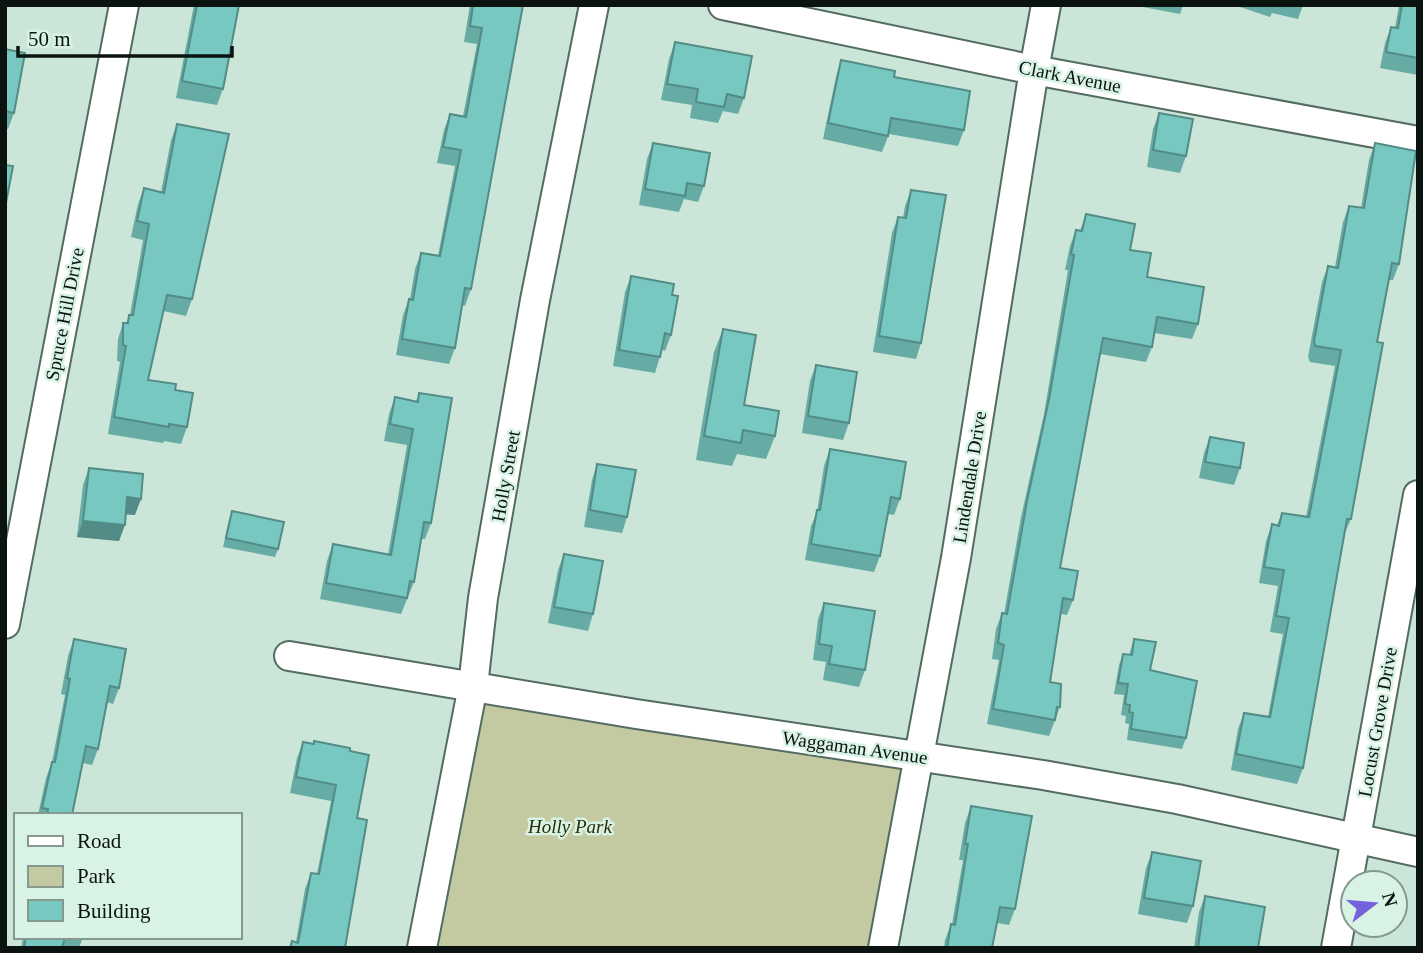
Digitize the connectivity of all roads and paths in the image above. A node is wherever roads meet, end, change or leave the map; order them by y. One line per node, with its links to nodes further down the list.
1 (124, 5): 8 (street, Spruce Hill Drive)
2 (594, 5): 11 (street, Holly Street)
3 (723, 5): 5 (street, Clark Avenue)
4 (1046, 5): 5 (street, Lindendale Drive)
5 (1034, 70): 6 (street, Clark Avenue); 12 (street, Lindendale Drive)
6 (1418, 141)
7 (1418, 495): 13 (street, Locust Grove Drive)
8 (8, 589): 9 (street, Spruce Hill Drive)
9 (5, 624)
10 (289, 656): 11 (street, Waggaman Avenue)
11 (473, 686): 12 (street, Waggaman Avenue); 15 (street, Holly Street)
12 (918, 756): 13 (street, Waggaman Avenue); 16 (street, Lindendale Drive)
13 (1356, 838): 14 (street, Waggaman Avenue); 17 (street, Locust Grove Drive)
14 (1418, 852)
15 (422, 948)
16 (883, 948)
17 (1336, 948)

